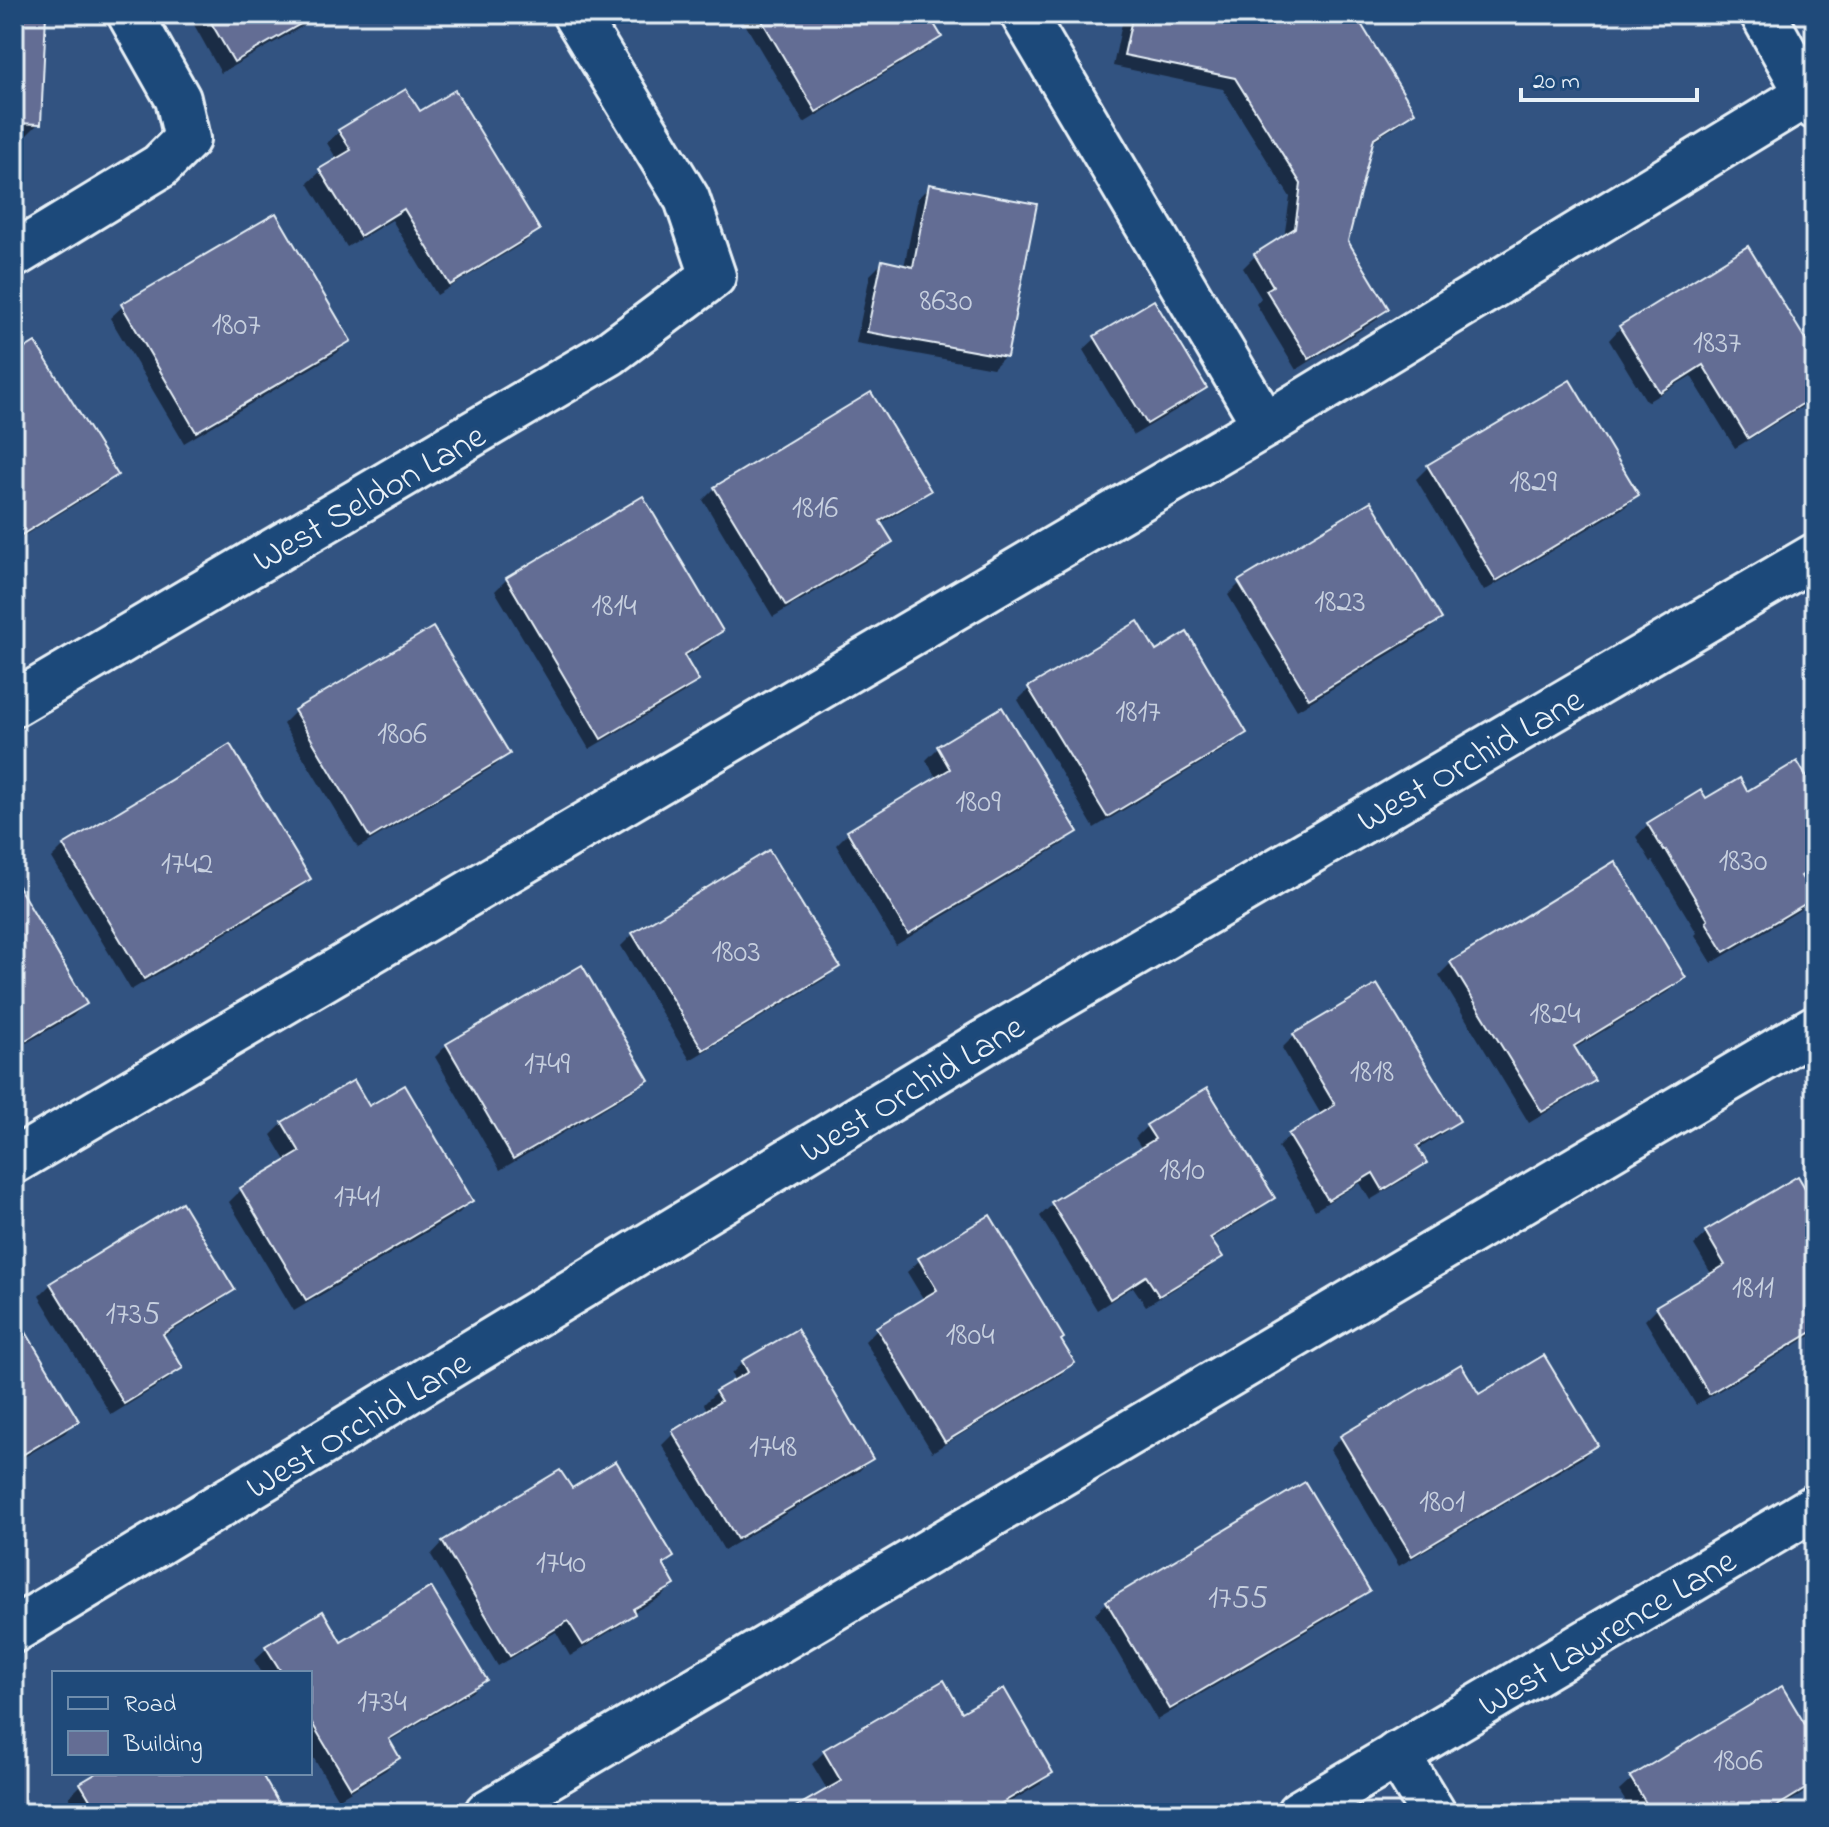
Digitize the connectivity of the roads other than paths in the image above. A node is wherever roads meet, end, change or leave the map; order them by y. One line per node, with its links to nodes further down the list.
1 (130, 14): 6 (street)
2 (575, 14): 9 (street, West Seldon Lane)
3 (1023, 14): 7 (street)
4 (1763, 14): 5 (street)
5 (1811, 101): 7 (street)
6 (14, 255)
7 (1265, 425): 11 (street)
8 (1815, 556): 13 (street, West Orchid Lane)
9 (14, 704)
10 (1815, 1028): 15 (street)
11 (14, 1161)
12 (1815, 1507): 14 (street, West Lawrence Lane)
13 (14, 1630)
14 (1397, 1754): 16 (street, West Lawrence Lane); 17 (street)
15 (487, 1813)
16 (1299, 1813)
17 (1433, 1813)

